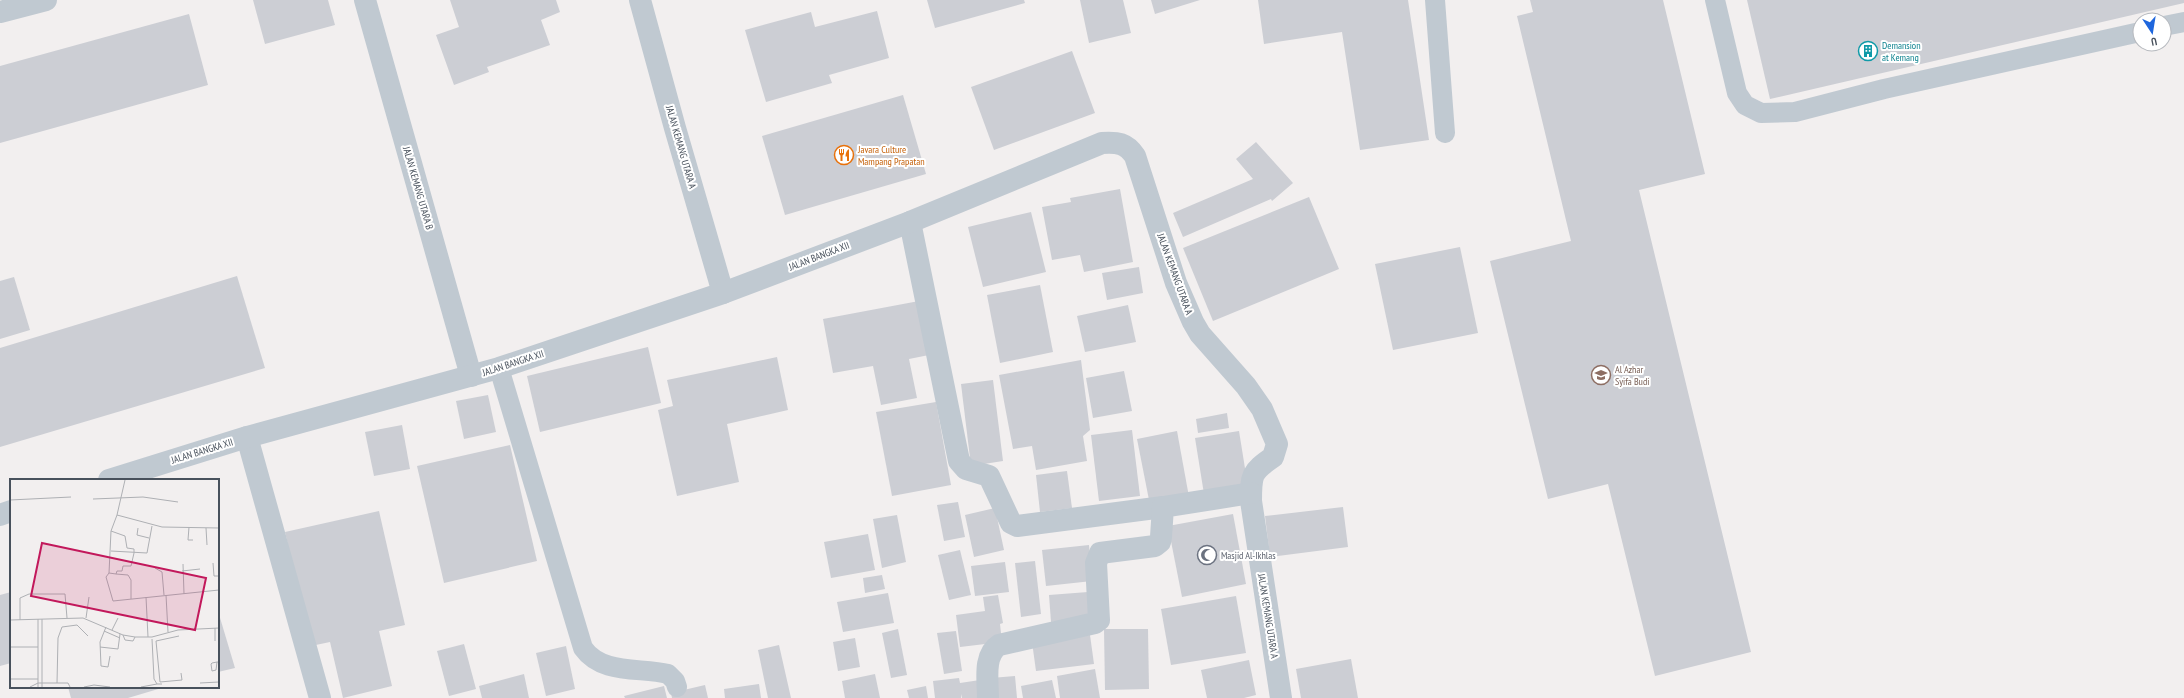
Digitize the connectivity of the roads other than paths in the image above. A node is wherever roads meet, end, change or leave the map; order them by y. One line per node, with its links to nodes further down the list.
1 (46, 0): 6 (street)
2 (365, 0): 14 (street, JALAN KEMANG UTARA B)
3 (640, 0): 12 (street, JALAN KEMANG UTARA A)
4 (1435, 0): 10 (lane)
5 (1715, 0): 9 (lane)
6 (0, 12)
7 (2184, 22): 8 (lane)
8 (2172, 24)
9 (2132, 34)
10 (1445, 133)
11 (910, 222): 12 (street, JALAN BANGKA XII); 17 (street, JALAN KEMANG UTARA A); 18 (street)
12 (723, 293): 13 (street, JALAN BANGKA XII)
13 (499, 368): 14 (street, JALAN BANGKA XII); 21 (lane)
14 (471, 376): 15 (street, JALAN BANGKA XII)
15 (247, 437): 16 (street, JALAN BANGKA XII); 22 (street)
16 (112, 479)
17 (1251, 493): 18 (street); 24 (street, JALAN KEMANG UTARA A)
18 (1163, 507): 23 (street)
19 (10, 511): 20 (street)
20 (0, 514)
21 (677, 688)
22 (320, 698)
23 (988, 698)
24 (1281, 698)

